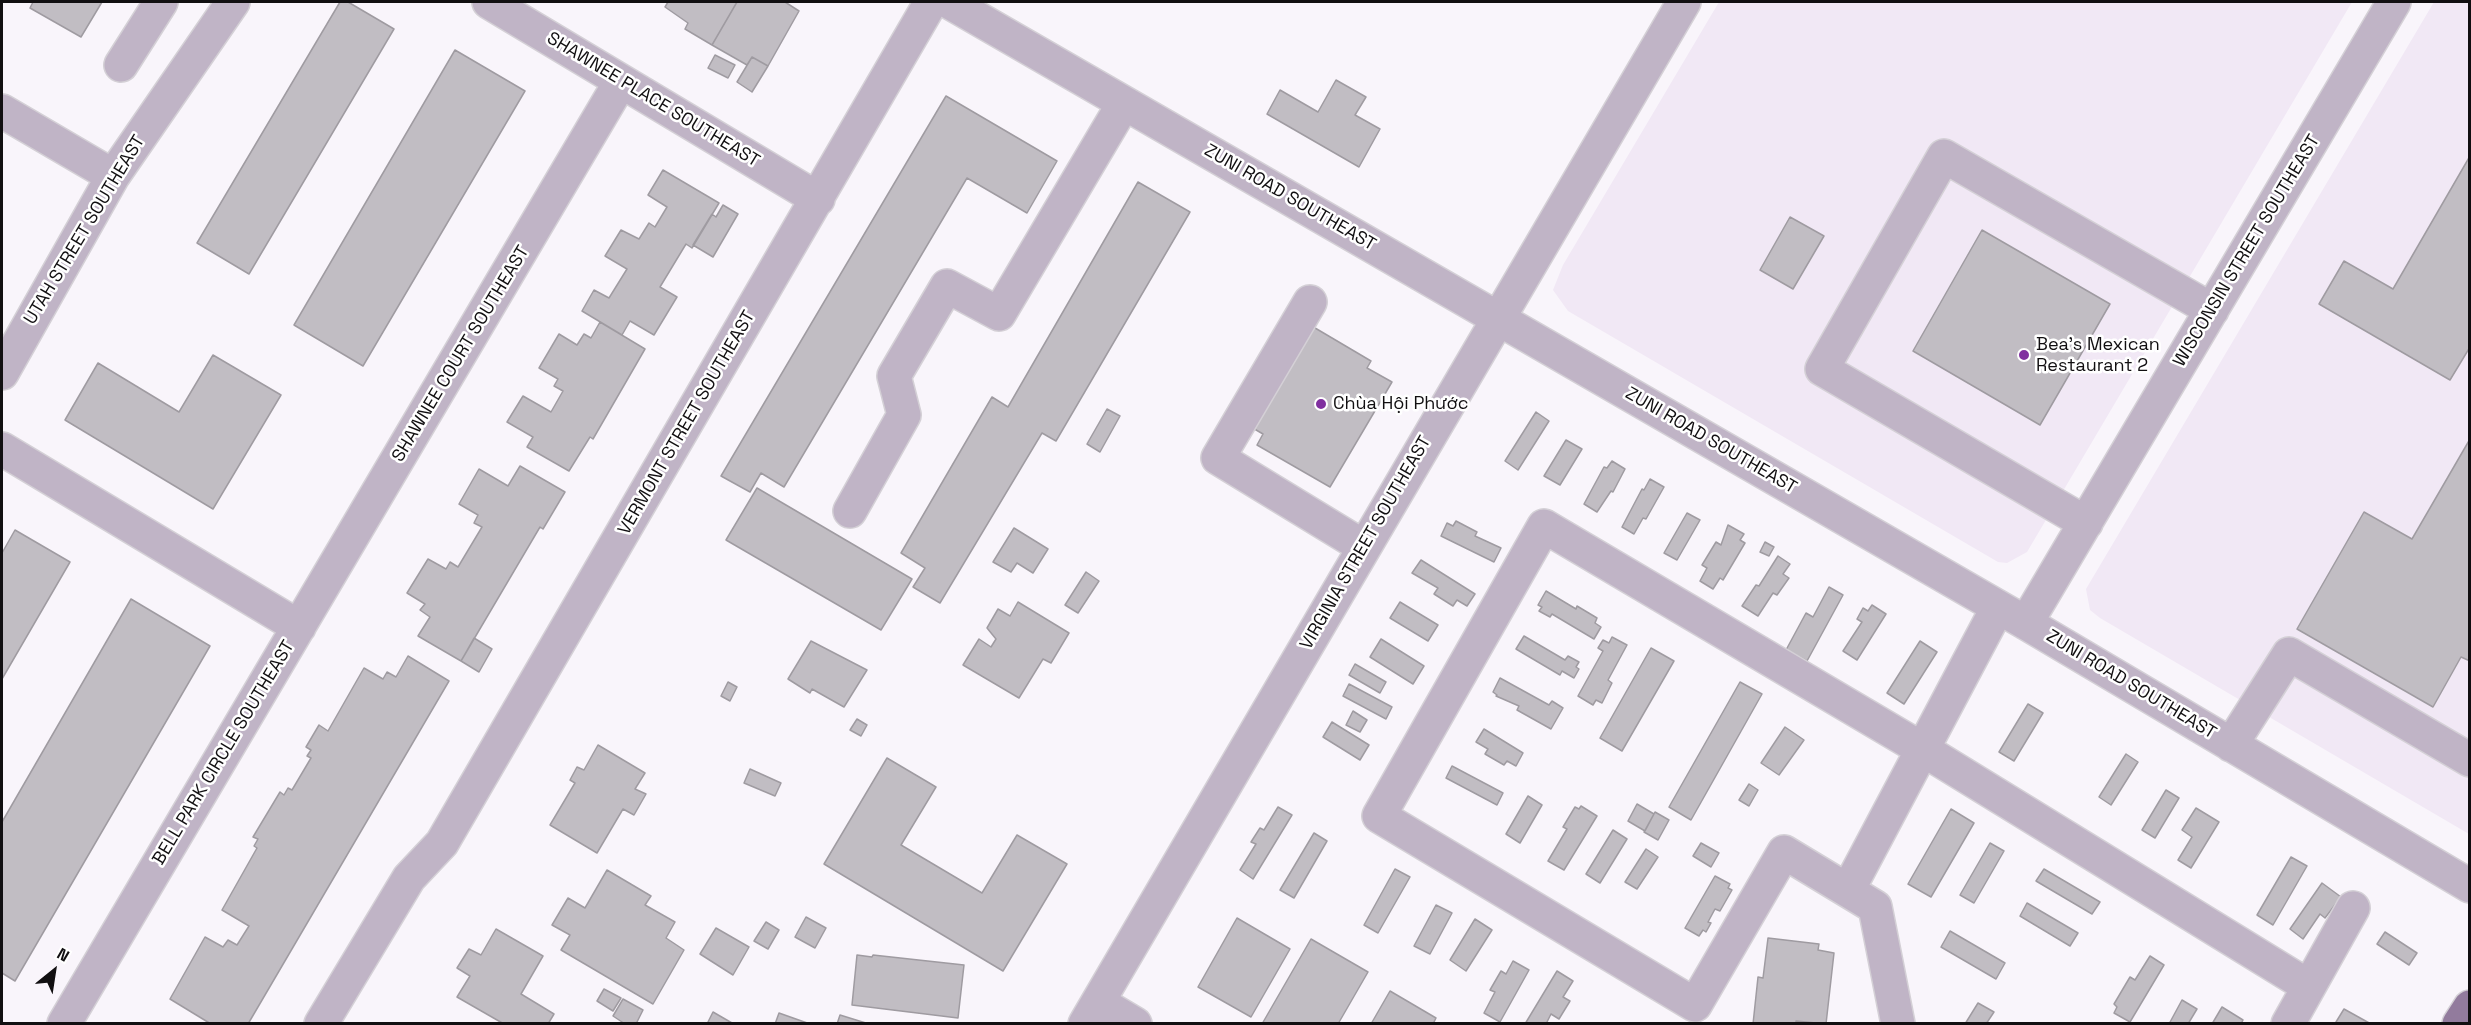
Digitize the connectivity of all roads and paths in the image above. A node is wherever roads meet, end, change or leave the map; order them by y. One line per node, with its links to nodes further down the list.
1 (161, 2): 8 (street)
2 (233, 2): 12 (street, UTAH STREET SOUTHEAST)
3 (489, 2): 9 (street, SHAWNEE PLACE SOUTHEAST)
4 (931, 2): 13 (street, VERMONT STREET SOUTHEAST)
5 (949, 2): 10 (street, ZUNI ROAD SOUTHEAST)
6 (1684, 2): 16 (street, VIRGINIA STREET SOUTHEAST)
7 (2394, 2): 15 (street, WISCONSIN STREET SOUTHEAST)
8 (121, 65)
9 (621, 81): 13 (street, SHAWNEE PLACE SOUTHEAST); 23 (street, SHAWNEE COURT SOUTHEAST)
10 (1124, 103): 16 (street, ZUNI ROAD SOUTHEAST); 19 (street)
11 (2, 111): 12 (street)
12 (113, 176): 17 (street, UTAH STREET SOUTHEAST)
13 (818, 199): 34 (street, VERMONT STREET SOUTHEAST)
14 (1310, 302): 21 (street)
15 (2212, 310): 20 (street, WISCONSIN STREET SOUTHEAST); 20 (street)
16 (1498, 318): 21 (street, VIRGINIA STREET SOUTHEAST); 22 (street, ZUNI ROAD SOUTHEAST)
17 (2, 372)
18 (2, 449): 23 (street, BELL PARK CIRCLE SOUTHEAST)
19 (850, 511)
20 (2086, 523): 22 (street, WISCONSIN STREET SOUTHEAST)
21 (1364, 547): 32 (street, VIRGINIA STREET SOUTHEAST)
22 (2012, 615): 24 (street, ZUNI ROAD SOUTHEAST); 25 (street, WISCONSIN STREET SOUTHEAST)
23 (299, 627): 33 (street, BELL PARK CIRCLE SOUTHEAST)
24 (2231, 745): 26 (street); 27 (street, ZUNI ROAD SOUTHEAST)
25 (1922, 749): 28 (street, WISCONSIN STREET SOUTHEAST); 28 (street); 30 (street)
26 (2469, 760)
27 (2469, 886)
28 (1848, 890): 36 (street)
29 (2353, 908): 30 (street)
30 (2308, 986): 37 (street)
31 (2469, 1007): 38 (main road)
32 (1091, 1012): 35 (street)
33 (64, 1023)
34 (321, 1023)
35 (1135, 1023)
36 (1898, 1023)
37 (2288, 1023)
38 (2459, 1023)

